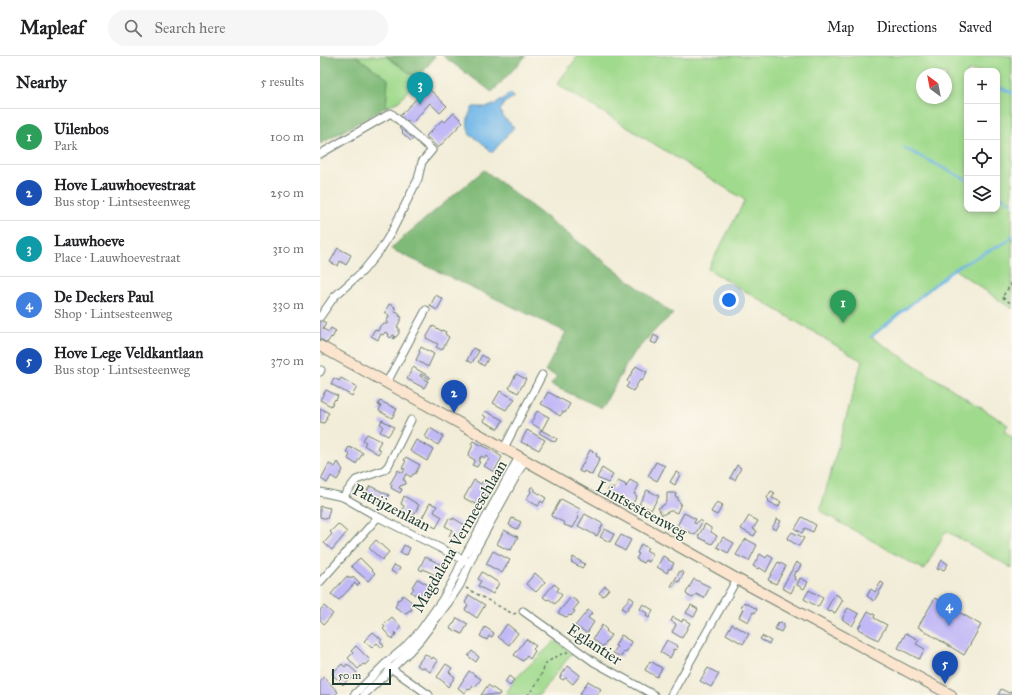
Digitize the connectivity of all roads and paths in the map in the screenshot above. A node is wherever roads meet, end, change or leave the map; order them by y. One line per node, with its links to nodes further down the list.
1 (320, 154): 5 (street)
2 (1012, 283): 3 (path)
3 (1012, 304)
4 (426, 310): 8 (street)
5 (320, 317)
6 (320, 346): 8 (street, Lintsesteenweg)
7 (542, 375): 10 (street)
8 (386, 382): 10 (street, Lintsesteenweg)
9 (411, 420): 13 (street)
10 (504, 448): 11 (street, Lintsesteenweg)
11 (522, 459): 15 (street, Magdalena Vermeeschlaan); 16 (street, Magdalena Vermeeschlaan); 17 (street, Lintsesteenweg)
12 (320, 492): 13 (street, Patrijzenlaan)
13 (343, 497): 14 (street, Patrijzenlaan)
14 (378, 517): 15 (street, Patrijzenlaan); 18 (street)
15 (463, 559): 16 (street, Patrijzenlaan); 22 (street, Magdalena Vermeeschlaan)
16 (470, 563): 19 (street, Magdalena Vermeeschlaan)
17 (737, 579): 28 (street); 29 (street, Lintsesteenweg)
18 (320, 582)
19 (460, 585): 20 (path); 22 (street, Magdalena Vermeeschlaan)
20 (523, 611): 21 (street, Eglantier)
21 (576, 650): 26 (path); 27 (street, Eglantier)
22 (388, 666): 23 (street, Magdalena Vermeeschlaan); 24 (street, Magdalena Vermeeschlaan); 25 (street)
23 (354, 695)
24 (364, 695)
25 (429, 695)
26 (527, 695)
27 (654, 695)
28 (671, 695)
29 (951, 695)

